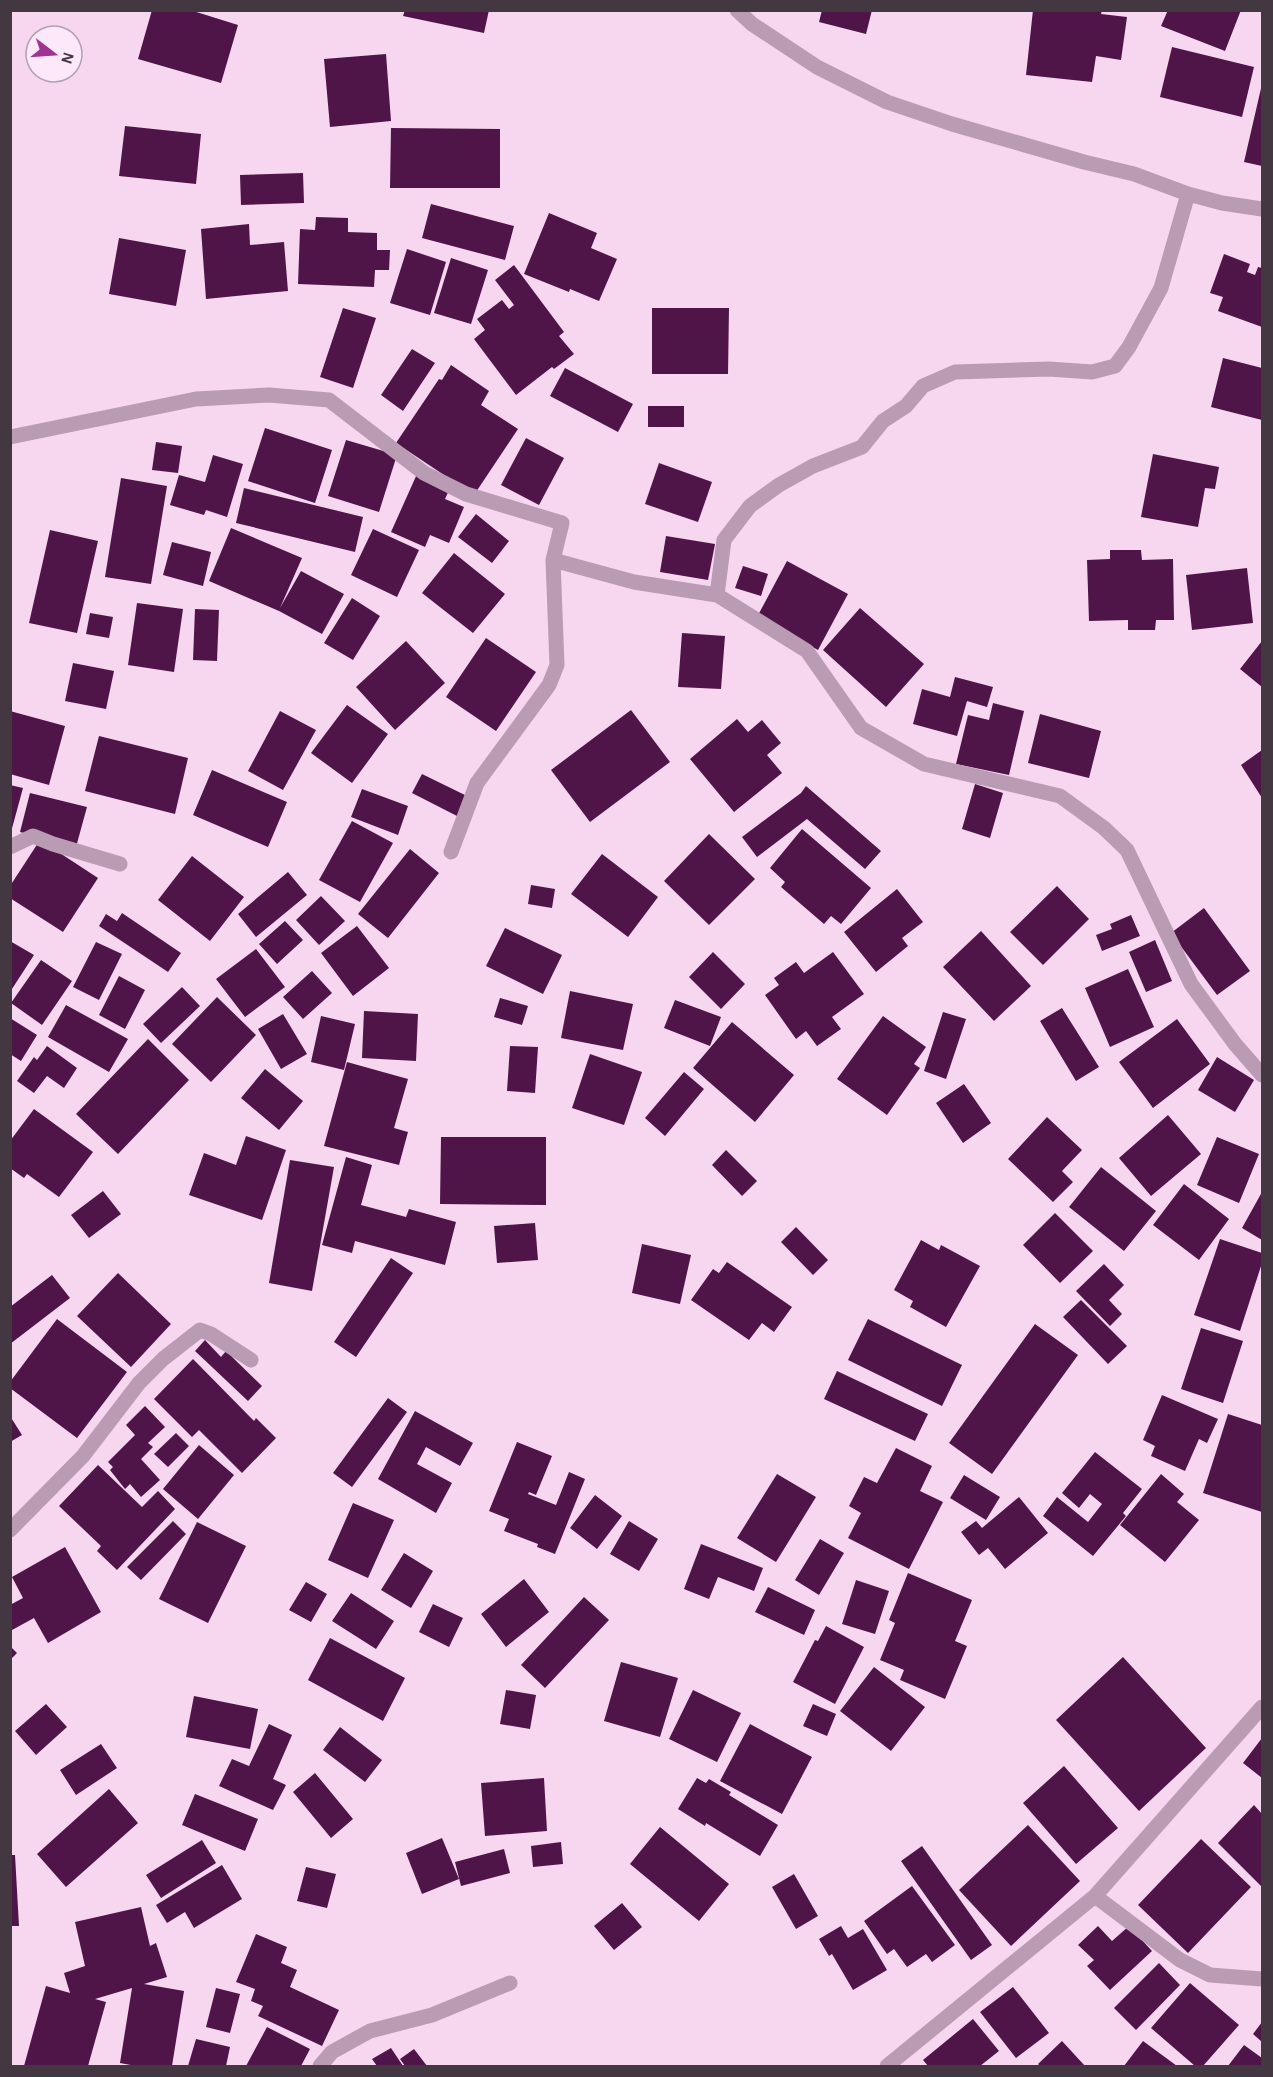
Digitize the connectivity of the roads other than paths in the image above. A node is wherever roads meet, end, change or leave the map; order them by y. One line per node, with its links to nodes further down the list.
1 (737, 10): 2 (street)
2 (1188, 194): 3 (street); 6 (street)
3 (1263, 209)
4 (10, 437): 5 (street)
5 (553, 560): 6 (street); 8 (street)
6 (717, 595): 10 (street)
7 (10, 847): 9 (street)
8 (451, 852)
9 (120, 864)
10 (1263, 1076)
11 (250, 1360): 12 (street)
12 (10, 1530)
13 (1263, 1707): 14 (street)
14 (1095, 1896): 15 (street); 17 (street)
15 (1263, 1979)
16 (510, 1983): 18 (street)
17 (887, 2066)
18 (320, 2067)

